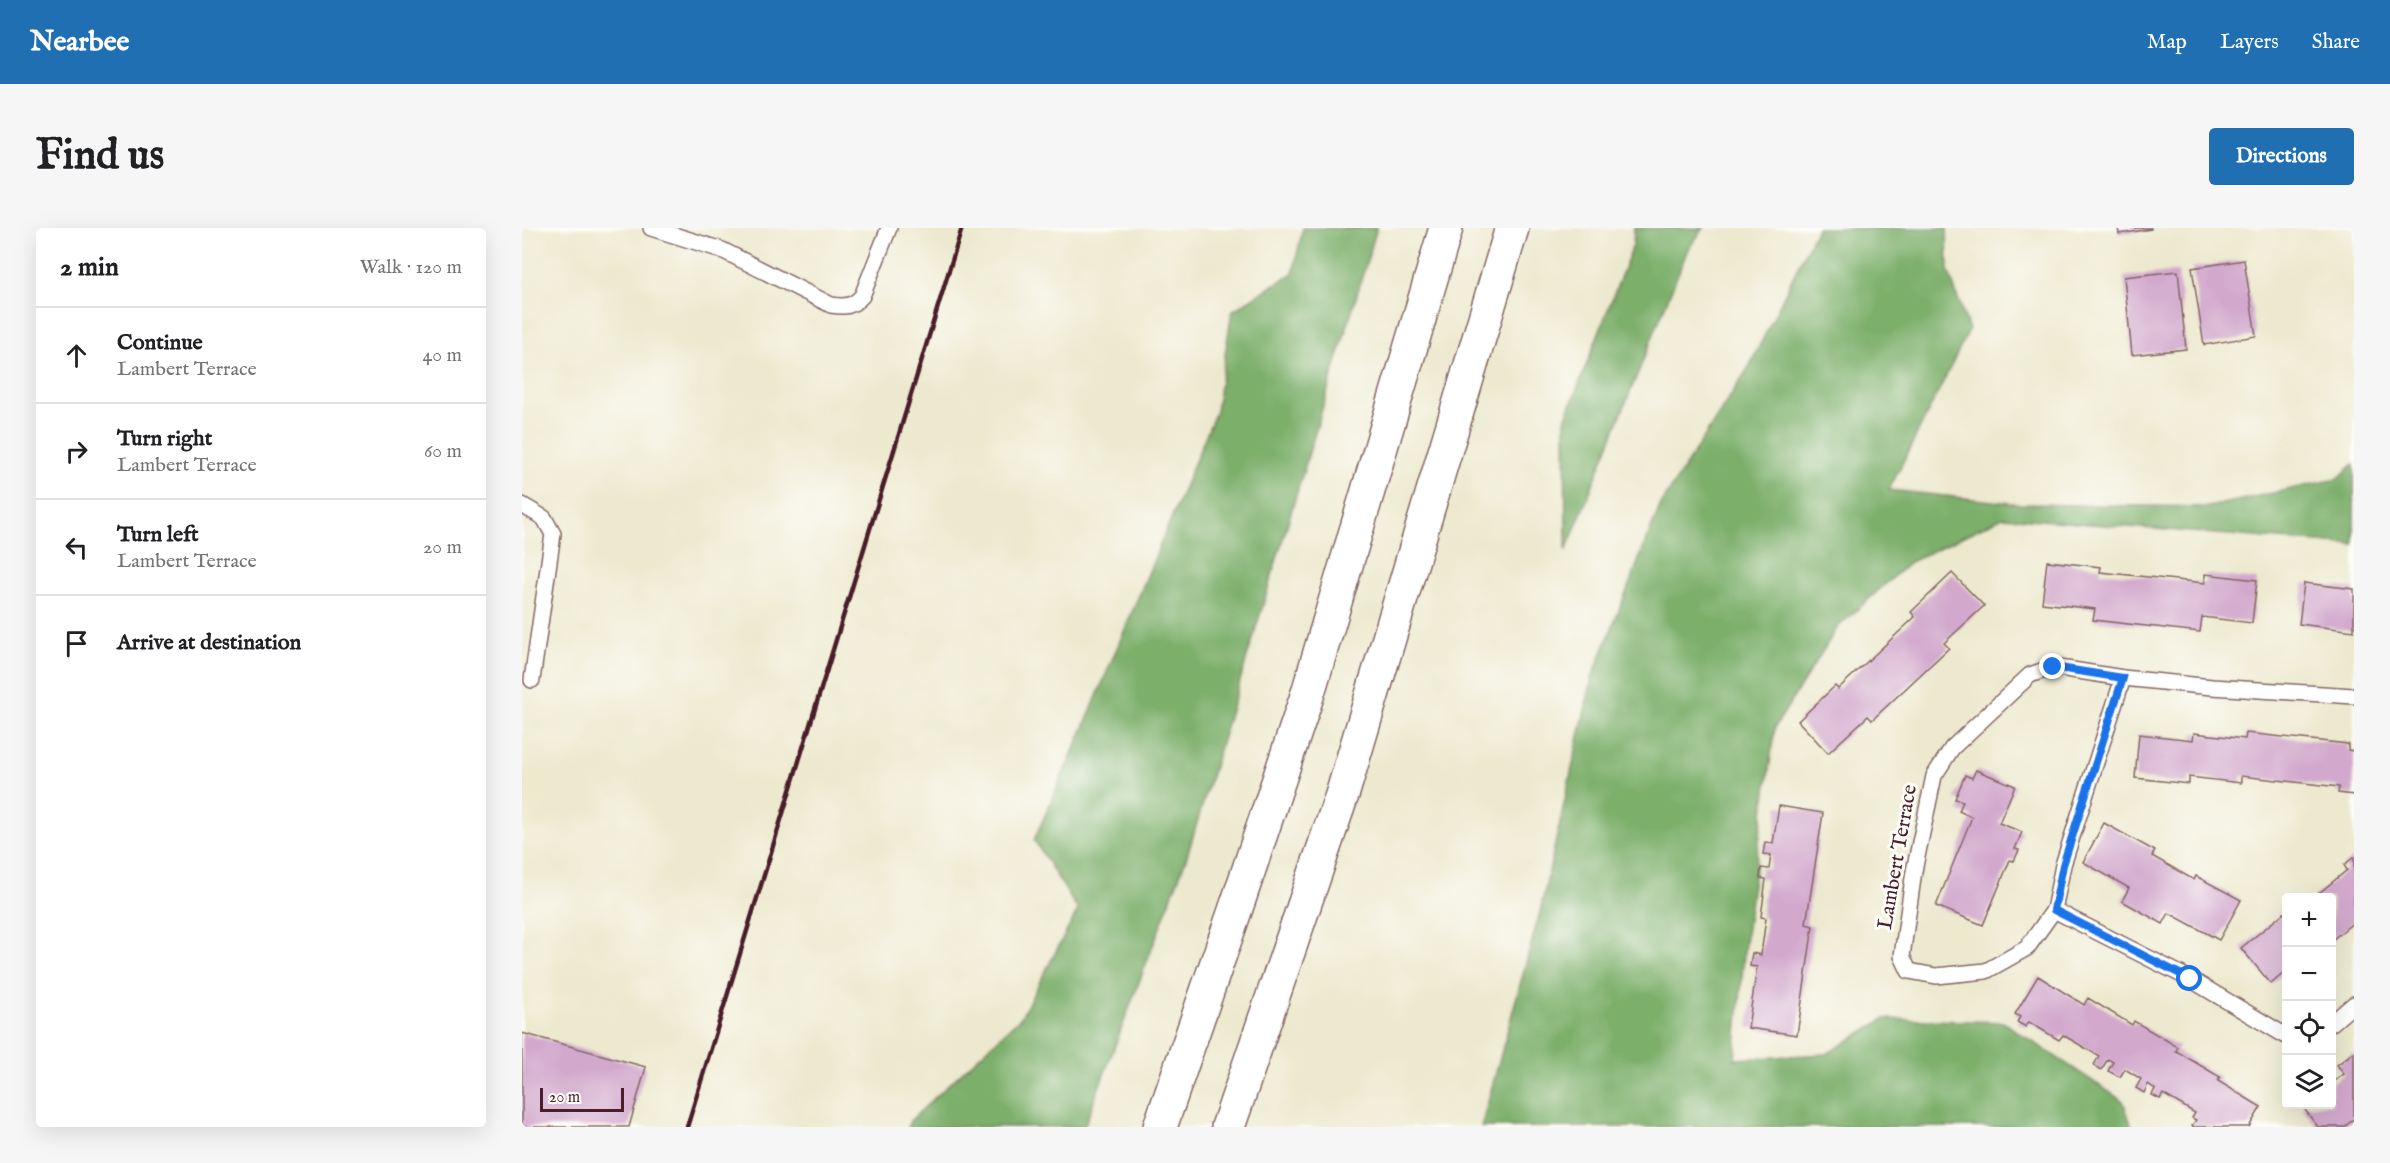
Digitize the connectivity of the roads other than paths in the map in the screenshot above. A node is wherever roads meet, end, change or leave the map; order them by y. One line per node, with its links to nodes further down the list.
1 (651, 228): 2 (lane)
2 (889, 228)
3 (1446, 228): 13 (highway)
4 (1512, 228): 14 (highway)
5 (522, 505): 7 (lane)
6 (2123, 678): 8 (lane, Lambert Terrace); 9 (lane, Lambert Terrace); 9 (lane, Lambert Terrace)
7 (532, 680)
8 (2354, 696)
9 (2054, 910): 12 (lane)
10 (2354, 1004): 11 (lane)
11 (2336, 1019)
12 (2282, 1034)
13 (1160, 1127)
14 (1228, 1127)

